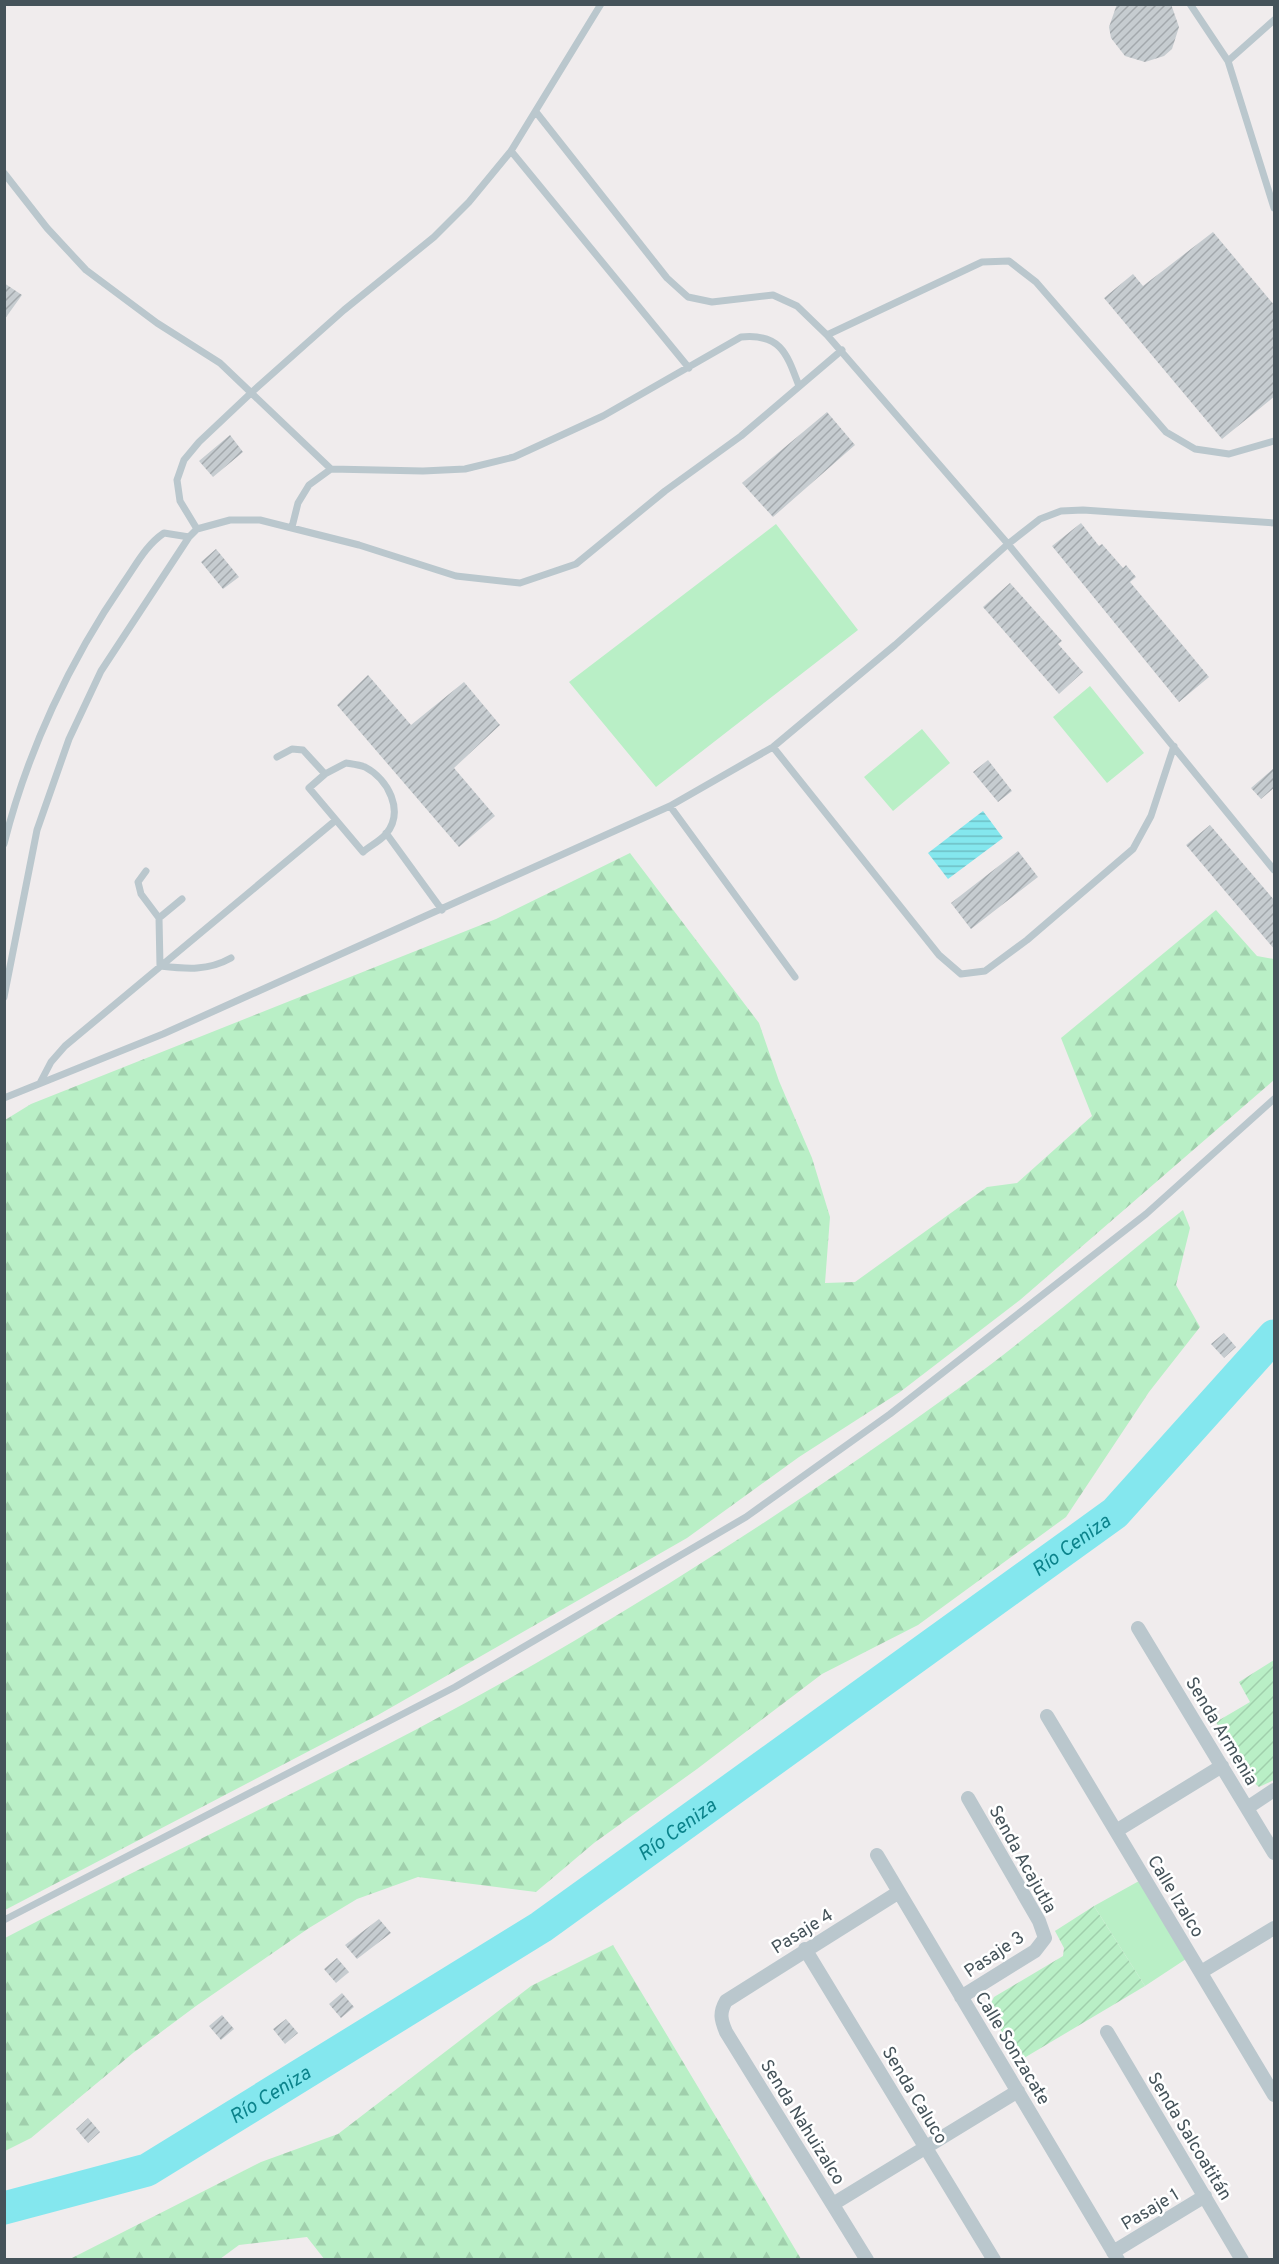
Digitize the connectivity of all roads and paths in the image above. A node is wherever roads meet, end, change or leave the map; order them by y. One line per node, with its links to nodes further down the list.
1 (601, 4): 5 (lane)
2 (1190, 4): 4 (lane)
3 (1275, 20): 4 (lane)
4 (1228, 61): 8 (lane)
5 (536, 112): 6 (lane); 9 (lane)
6 (511, 152): 11 (lane); 13 (lane)
7 (5, 177): 13 (lane)
8 (1275, 208)
9 (827, 335): 10 (lane); 14 (lane)
10 (842, 350): 12 (lane); 20 (lane)
11 (689, 368): 12 (lane); 15 (lane)
12 (799, 386): 17 (lane)
13 (252, 392): 15 (lane); 18 (lane)
14 (1275, 441)
15 (331, 469): 17 (lane)
16 (1275, 523): 20 (lane)
17 (292, 527): 18 (lane)
18 (197, 529): 19 (lane)
19 (189, 537): 28 (lane); 37 (lane)
20 (1008, 544): 21 (lane); 22 (lane)
21 (1174, 746): 22 (lane); 29 (lane)
22 (773, 747): 25 (lane)
23 (277, 757): 24 (lane)
24 (325, 774): 26 (lane); 27 (lane)
25 (670, 806): 32 (lane); 36 (lane)
26 (336, 820): 27 (lane); 35 (lane)
27 (386, 833): 32 (lane)
28 (4, 844)
29 (1275, 870)
30 (146, 871): 33 (lane)
31 (182, 899): 33 (lane)
32 (442, 910): 38 (lane)
33 (159, 918): 35 (lane)
34 (231, 958): 35 (lane)
35 (160, 966): 38 (lane)
36 (795, 977)
37 (4, 997)
38 (40, 1083): 39 (lane)
39 (4, 1098)
40 (1275, 1098): 51 (lane)
41 (1138, 1628): 43 (street, Senda Armenia)
42 (1047, 1716): 47 (street, Calle Izalco)
43 (1222, 1766): 46 (street, Senda Armenia); 47 (street)
44 (1275, 1790): 46 (street)
45 (968, 1798): 53 (street, Senda Acajutla)
46 (1247, 1808): 48 (street, Senda Armenia)
47 (1116, 1831): 55 (street, Calle Izalco)
48 (1275, 1852)
49 (877, 1856): 50 (street, Calle Sonzacate)
50 (899, 1892): 54 (street, Pasaje 4); 56 (street, Calle Sonzacate)
51 (4, 1920)
52 (1275, 1928): 55 (street)
53 (1045, 1938): 56 (street, Pasaje 3)
54 (805, 1949): 57 (street, Pasaje 4); 61 (street, Senda Caluco)
55 (1201, 1972): 60 (street, Calle Izalco)
56 (961, 1997): 59 (street, Calle Sonzacate)
57 (726, 2001): 63 (street, Senda Nahuizalco)
58 (1107, 2032): 62 (street, Senda Salcoatitán)
59 (1018, 2091): 61 (street); 64 (street, Calle Sonzacate)
60 (1275, 2095)
61 (926, 2148): 63 (street); 66 (street, Senda Caluco)
62 (1205, 2196): 64 (street, Pasaje 1); 67 (street, Senda Salcoatitán)
63 (833, 2204): 65 (street, Senda Nahuizalco)
64 (1115, 2256)
65 (867, 2259)
66 (994, 2259)
67 (1242, 2259)

